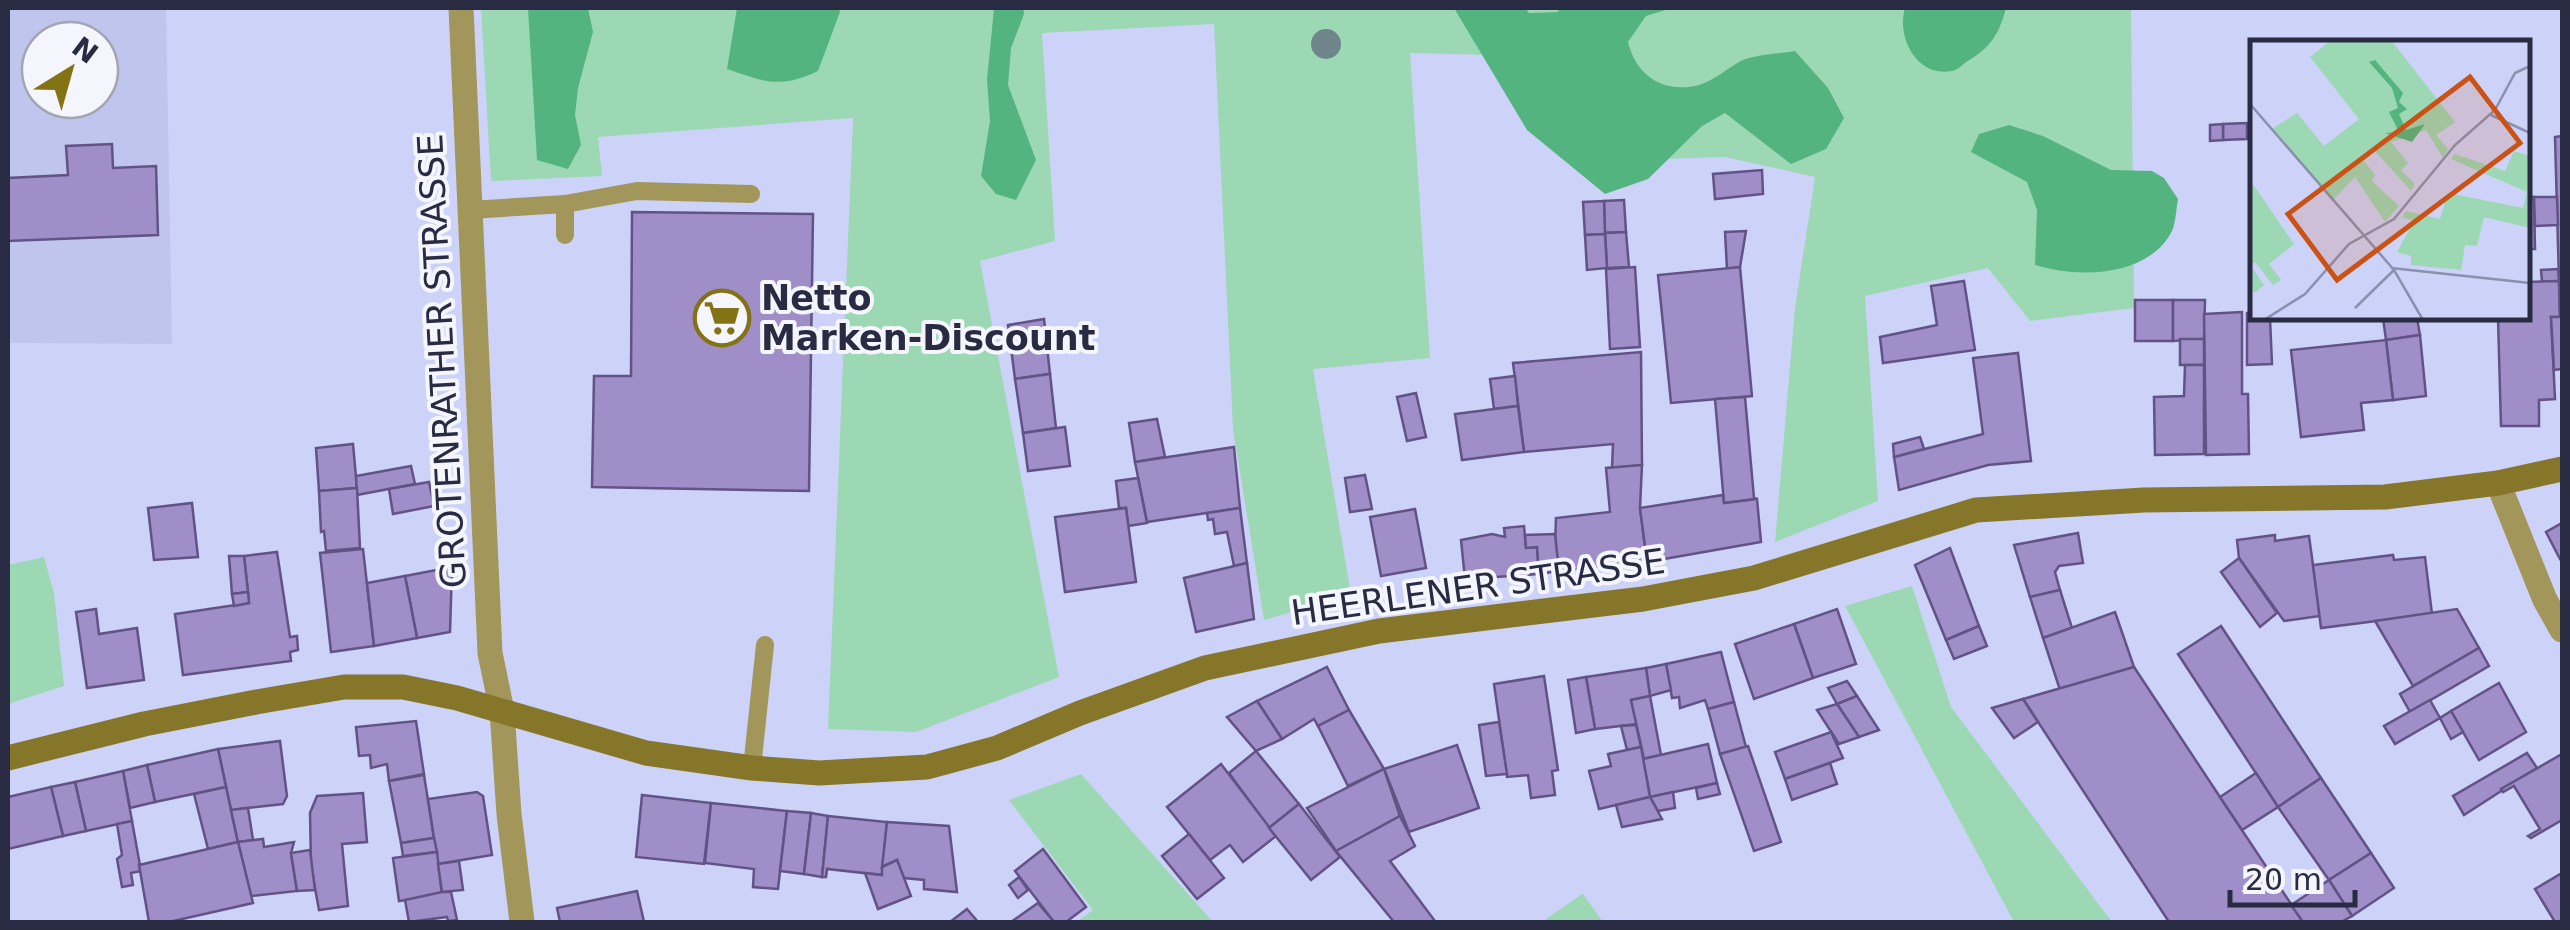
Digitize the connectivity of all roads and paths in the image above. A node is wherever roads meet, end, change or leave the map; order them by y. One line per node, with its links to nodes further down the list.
1 (461, 8): 4 (street, GROTENRATHER STRASSE)
2 (751, 194): 3 (lane)
3 (565, 204): 4 (lane); 5 (lane)
4 (470, 210): 10 (street, GROTENRATHER STRASSE)
5 (565, 235)
6 (2562, 469): 7 (main road, HEERLENER STRASSE)
7 (2498, 482): 8 (street); 12 (main road, HEERLENER STRASSE)
8 (2562, 630)
9 (765, 646): 12 (lane)
10 (502, 711): 11 (main road, HEERLENER STRASSE); 12 (main road, HEERLENER STRASSE); 13 (street, GROTENRATHER STRASSE)
11 (8, 758)
12 (752, 768)
13 (522, 922)

